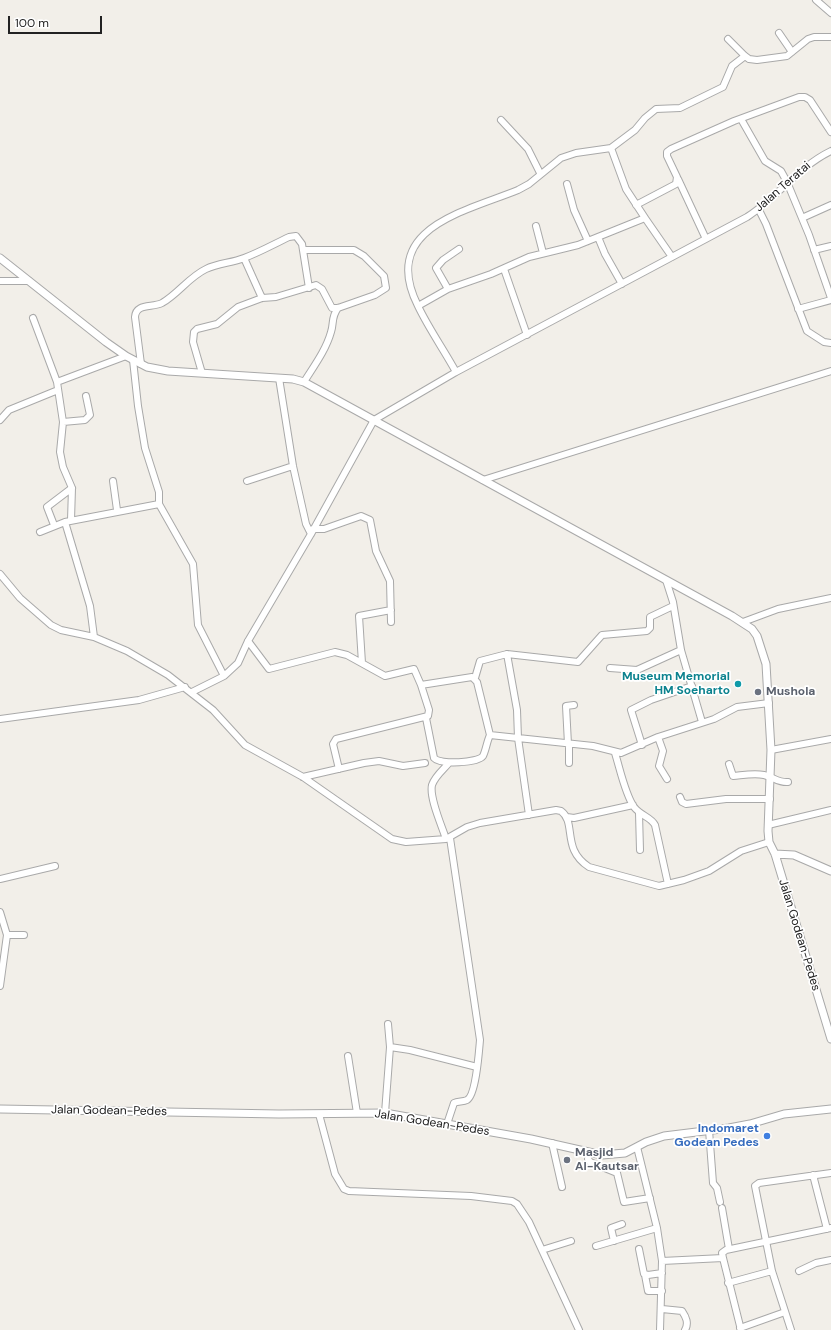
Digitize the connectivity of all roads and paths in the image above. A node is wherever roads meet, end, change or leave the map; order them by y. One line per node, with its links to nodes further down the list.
1 (816, 0): 2 (street)
2 (831, 13)
3 (779, 33): 6 (street)
4 (831, 37): 6 (street)
5 (728, 39): 7 (street)
6 (792, 52): 7 (street)
7 (744, 56): 11 (street)
8 (741, 119): 10 (street); 14 (street); 15 (street)
9 (501, 120): 13 (street)
10 (831, 132)
11 (611, 148): 13 (street); 17 (street)
12 (831, 151): 15 (street, Jalan Teratai)
13 (540, 173): 42 (street)
14 (677, 177): 17 (street); 24 (street)
15 (788, 182): 19 (street, Jalan Teratai); 21 (street)
16 (567, 184): 25 (street)
17 (636, 205): 20 (street)
18 (831, 205): 21 (street)
19 (759, 210): 24 (street, Jalan Teratai); 44 (street)
20 (644, 218): 23 (street); 31 (street)
21 (802, 218): 29 (street)
22 (536, 226): 30 (street)
23 (598, 238): 25 (street); 37 (street)
24 (706, 239): 31 (street, Jalan Teratai)
25 (588, 241): 30 (street)
26 (831, 246): 29 (street)
27 (458, 249): 39 (street)
28 (304, 250): 33 (street); 38 (street); 43 (street)
29 (814, 250): 41 (street)
30 (543, 253): 34 (street)
31 (672, 256): 37 (street, Jalan Teratai)
32 (0, 258): 36 (street)
33 (244, 258): 40 (street); 50 (street)
34 (504, 269): 39 (street); 46 (street)
35 (0, 281): 36 (street)
36 (29, 281): 48 (street)
37 (622, 284): 46 (street, Jalan Teratai)
38 (309, 288): 40 (street); 43 (street)
39 (448, 289): 42 (street)
40 (262, 298): 53 (street)
41 (831, 299): 44 (street)
42 (418, 306): 52 (street)
43 (338, 308): 56 (street)
44 (798, 309): 47 (street)
45 (33, 318): 55 (street)
46 (527, 334): 52 (street, Jalan Teratai)
47 (831, 342)
48 (126, 356): 49 (street); 55 (street)
49 (133, 360): 50 (street); 67 (street)
50 (141, 364): 53 (street)
51 (831, 371): 63 (street)
52 (456, 372): 60 (street, Jalan Teratai)
53 (202, 373): 54 (street)
54 (279, 378): 56 (street); 62 (street)
55 (57, 382): 57 (street)
56 (304, 382): 60 (street)
57 (58, 390): 59 (street); 61 (street)
58 (86, 396): 61 (street)
59 (0, 420)
60 (374, 420): 63 (street); 71 (street)
61 (63, 422): 66 (street)
62 (293, 466): 65 (street); 71 (street)
63 (483, 480): 74 (street)
64 (113, 481): 68 (street)
65 (247, 481)
66 (72, 488): 69 (street); 70 (street)
67 (159, 504): 68 (street); 86 (street)
68 (118, 510): 69 (street)
69 (68, 521): 70 (street); 80 (street)
70 (54, 525): 72 (street)
71 (312, 531): 77 (street); 81 (street)
72 (40, 532)
73 (0, 574): 80 (street)
74 (666, 580): 76 (street); 79 (street)
75 (831, 598): 79 (street)
76 (674, 606): 82 (street); 83 (street)
77 (391, 610): 78 (street); 84 (street)
78 (391, 622)
79 (742, 622): 92 (street)
80 (94, 637): 90 (street)
81 (248, 641): 84 (street); 86 (street)
82 (681, 650): 85 (street); 89 (street)
83 (507, 654): 87 (street); 99 (street)
84 (362, 663): 88 (street)
85 (610, 668)
86 (224, 676): 91 (street)
87 (475, 678): 88 (street); 97 (street)
88 (421, 686): 95 (street)
89 (692, 686): 96 (street); 102 (street)
90 (185, 687): 91 (street); 94 (street)
91 (192, 692): 110 (street)
92 (769, 703): 96 (street); 103 (street)
93 (574, 705): 101 (street)
94 (0, 718)
95 (426, 718): 106 (street); 109 (street)
96 (702, 722): 98 (street)
97 (490, 735): 99 (street); 106 (street)
98 (658, 737): 102 (street); 112 (street)
99 (518, 738): 101 (street); 119 (street)
100 (831, 739): 103 (street)
101 (568, 744): 104 (street); 107 (street)
102 (642, 745): 104 (street)
103 (771, 750): 111 (street)
104 (615, 753): 116 (street)
105 (425, 763): 109 (street)
106 (449, 763): 122 (street)
107 (569, 763)
108 (729, 764): 111 (street)
109 (339, 769): 110 (street)
110 (303, 778): 122 (street)
111 (771, 778): 113 (street); 115 (street)
112 (667, 779)
113 (788, 782)
114 (680, 797): 115 (street)
115 (770, 799): 121 (street)
116 (633, 806): 118 (street); 120 (street)
117 (831, 810): 121 (street)
118 (639, 813): 124 (street); 129 (street)
119 (529, 815): 120 (street); 122 (street)
120 (567, 817): 129 (street)
121 (768, 825): 123 (street)
122 (448, 839): 138 (street)
123 (769, 842): 125 (street, Jalan Godean-Pedes); 129 (street)
124 (640, 850)
125 (775, 854): 127 (street); 135 (street, Jalan Godean-Pedes)
126 (55, 866): 128 (street)
127 (831, 871)
128 (0, 879)
129 (668, 884)
130 (0, 915): 131 (street)
131 (7, 935): 132 (street); 133 (street)
132 (24, 935)
133 (0, 986)
134 (388, 1024): 136 (street)
135 (831, 1039)
136 (390, 1047): 138 (street); 142 (street)
137 (348, 1056): 141 (street)
138 (477, 1067): 144 (street)
139 (831, 1108): 145 (street, Jalan Godean-Pedes)
140 (0, 1109): 143 (street, Jalan Godean-Pedes)
141 (357, 1113): 142 (street, Jalan Godean-Pedes); 143 (street, Jalan Godean-Pedes)
142 (385, 1113): 144 (street, Jalan Godean-Pedes)
143 (319, 1114): 162 (street)
144 (447, 1124): 146 (street, Jalan Godean-Pedes)
145 (709, 1130): 147 (street, Jalan Godean-Pedes); 161 (street)
146 (552, 1143): 148 (street, Jalan Godean-Pedes); 151 (street)
147 (637, 1147): 148 (street, Jalan Godean-Pedes); 152 (street)
148 (589, 1152): 152 (street)
149 (831, 1173): 150 (street)
150 (813, 1176): 155 (street); 158 (street)
151 (562, 1187)
152 (650, 1198): 154 (street)
153 (622, 1224): 157 (street)
154 (657, 1228): 157 (street); 164 (street)
155 (829, 1229): 158 (street)
156 (571, 1241): 162 (street)
157 (614, 1242): 159 (street)
158 (765, 1242): 161 (street); 166 (street)
159 (596, 1246)
160 (639, 1249): 169 (street)
161 (729, 1249): 163 (street)
162 (542, 1250): 175 (street)
163 (723, 1258): 164 (street); 170 (street)
164 (662, 1260): 168 (street)
165 (831, 1260): 167 (street)
166 (772, 1271): 170 (street); 173 (street)
167 (799, 1271)
168 (662, 1273): 169 (street); 171 (street)
169 (645, 1275): 171 (street)
170 (728, 1283): 174 (street)
171 (662, 1292): 172 (street)
172 (662, 1310): 176 (street); 177 (street)
173 (785, 1312): 174 (street); 178 (street)
174 (740, 1329)
175 (579, 1330)
176 (660, 1330)
177 (685, 1330)
178 (791, 1330)

